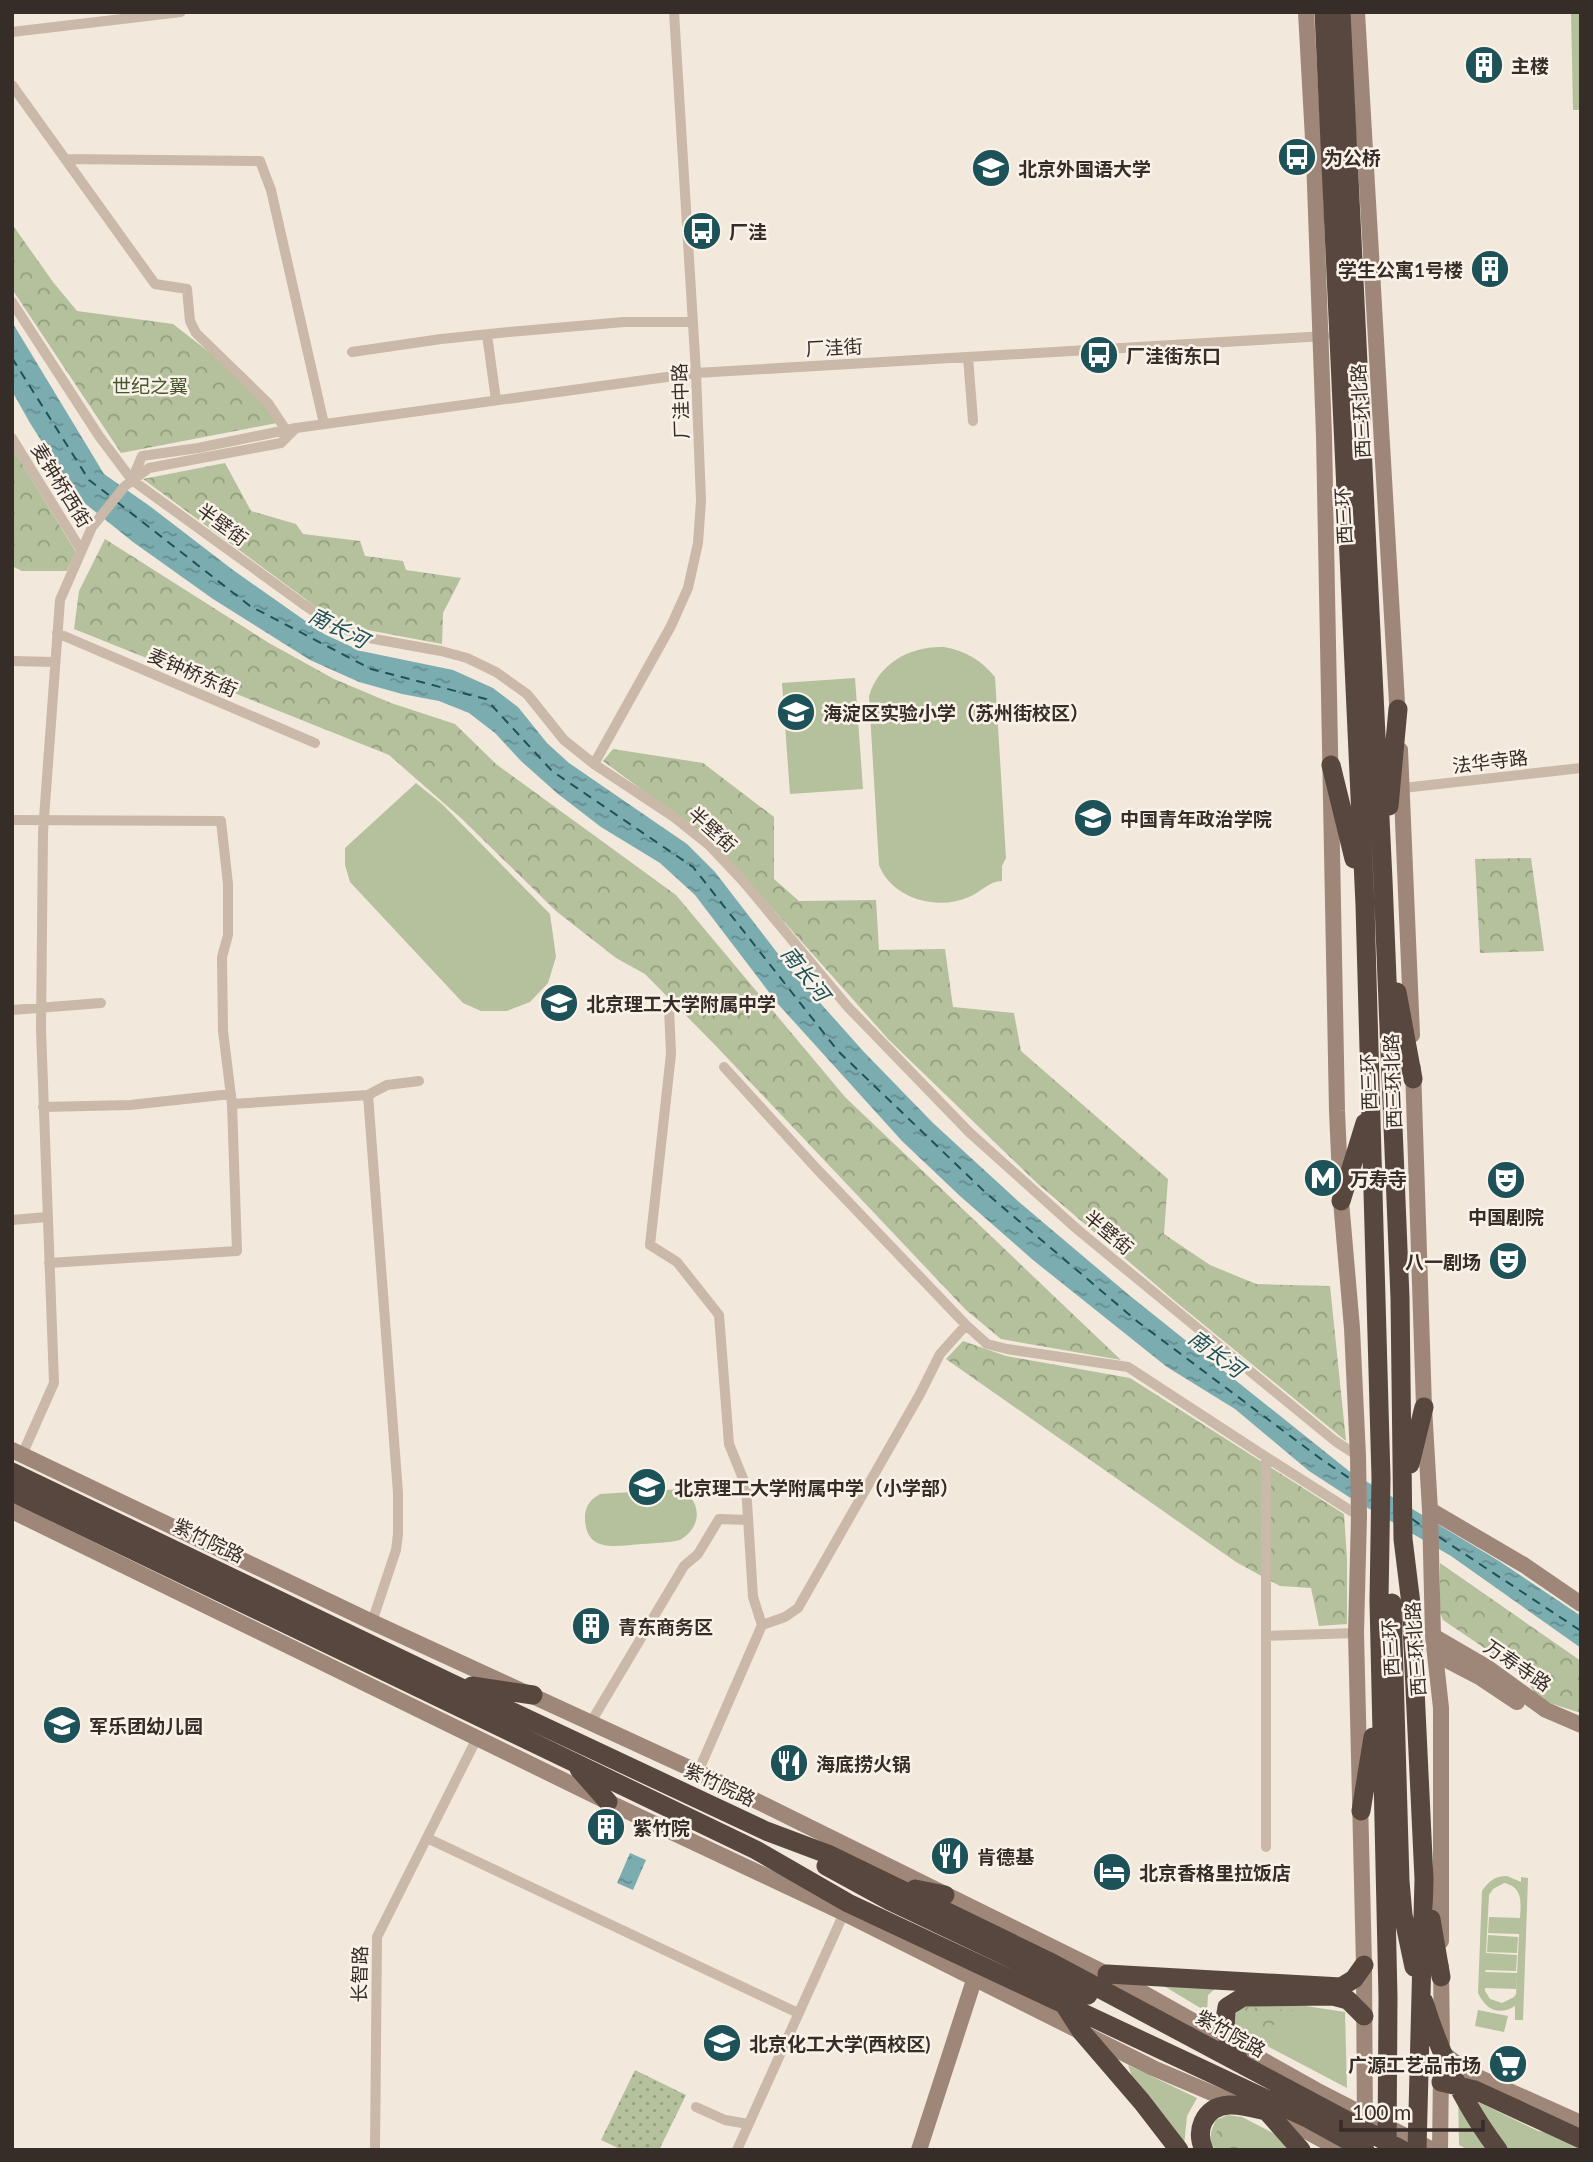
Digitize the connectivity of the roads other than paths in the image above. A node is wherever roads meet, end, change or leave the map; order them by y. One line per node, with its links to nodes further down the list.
1 (181, 12): 7 (street)
2 (674, 12): 11 (street, 厂洼中路)
3 (1306, 12): 14 (street, 西三环北路)
4 (1324, 12): 25 (highway, 西三环)
5 (1341, 12): 25 (highway, 西三环)
6 (1357, 12): 12 (street, 西三环北路)
7 (12, 32)
8 (12, 85): 9 (street)
9 (65, 159): 20 (street); 21 (street)
10 (12, 302): 23 (street, 半壁街)
11 (693, 321): 13 (street); 17 (street, 厂洼中路)
12 (1377, 332): 14 (street, 厂洼街); 29 (street, 西三环北路)
13 (487, 335): 15 (street); 18 (street)
14 (1320, 336): 16 (street, 厂洼街); 32 (street, 西三环北路)
15 (352, 352)
16 (968, 357): 17 (street, 厂洼街); 19 (street)
17 (696, 373): 18 (street, 厂洼街); 31 (street, 厂洼中路)
18 (496, 400): 20 (street, 厂洼街)
19 (973, 421)
20 (324, 424): 21 (street, 厂洼街)
21 (291, 429): 23 (street, 厂洼街)
22 (12, 438): 24 (street, 麦钟桥西街)
23 (129, 483): 24 (street); 31 (street, 半壁街)
24 (82, 550): 26 (street)
25 (1360, 590): 37 (highway, 西三环); 38 (highway, 西三环)
26 (57, 633): 28 (street); 30 (street, 麦钟桥东街)
27 (12, 661): 28 (street)
28 (55, 662): 36 (street)
29 (1398, 709): 34 (street, 西三环北路); 37 (highway)
30 (315, 743)
31 (594, 764): 59 (street, 半壁街)
32 (1331, 765): 38 (highway); 51 (street, 西三环北路)
33 (1581, 768): 34 (street, 法华寺路)
34 (1403, 789): 45 (street, 西三环北路)
35 (12, 820): 36 (street)
36 (44, 821): 41 (street); 48 (street)
37 (1383, 880): 39 (highway, 西三环)
38 (1365, 905): 49 (highway, 西三环)
39 (1384, 925): 45 (highway); 62 (highway, 西三环)
40 (101, 1003): 41 (street)
41 (41, 1007): 43 (street); 50 (street)
42 (670, 1009): 67 (street)
43 (12, 1010)
44 (724, 1067): 55 (street)
45 (1413, 1079): 56 (street, 西三环北路)
46 (419, 1081): 47 (street)
47 (368, 1095): 48 (street); 70 (street)
48 (231, 1099): 50 (street); 54 (street)
49 (1371, 1105): 51 (highway); 68 (highway, 西三环)
50 (43, 1107): 52 (street)
51 (1341, 1201): 59 (street, 西三环北路)
52 (47, 1217): 53 (street); 54 (street)
53 (12, 1220)
54 (49, 1263): 57 (street)
55 (966, 1325): 58 (street); 71 (street)
56 (1424, 1407): 62 (highway); 64 (street, 西三环北路)
57 (16, 1455): 63 (highway); 70 (street, 紫竹院路)
58 (1266, 1457): 66 (street); 73 (street)
59 (1358, 1461): 66 (street, 西三环北路)
60 (12, 1472): 63 (highway, 紫竹院路)
61 (12, 1492): 83 (highway, 紫竹院路)
62 (1403, 1492): 90 (highway, 西三环)
63 (67, 1499): 76 (highway, 紫竹院路)
64 (1430, 1510): 69 (street); 74 (street, 西三环北路)
65 (12, 1511): 82 (street)
66 (1359, 1516): 72 (street, 西三环北路)
67 (748, 1520): 71 (street); 79 (street)
68 (1381, 1522): 77 (highway, 西三环); 90 (highway)
69 (1581, 1604)
70 (372, 1622): 78 (street, 紫竹院路)
71 (762, 1625): 84 (street)
72 (1356, 1633): 73 (street); 86 (street, 西三环北路)
73 (1266, 1636): 88 (street)
74 (1433, 1636): 75 (street, 西三环北路); 80 (street, 万寿寺路)
75 (1435, 1654): 81 (street, 万寿寺路); 99 (street, 西三环北路)
76 (451, 1683): 78 (highway); 93 (highway, 紫竹院路)
77 (1380, 1692): 86 (highway); 122 (highway, 西三环)
78 (533, 1695): 79 (street, 紫竹院路)
79 (591, 1722): 84 (street, 紫竹院路)
80 (1581, 1725)
81 (1581, 1733)
82 (477, 1738): 85 (street); 87 (street, 长智路)
83 (571, 1760): 85 (highway); 89 (highway, 紫竹院路)
84 (698, 1772): 92 (street, 紫竹院路)
85 (608, 1802): 91 (street)
86 (1361, 1811): 96 (street, 西三环北路)
87 (427, 1838): 101 (street); 114 (street, 长智路)
88 (1266, 1847)
89 (756, 1850): 93 (highway); 94 (highway, 紫竹院路)
90 (1410, 1880): 99 (highway); 124 (highway); 127 (highway); 128 (highway)
91 (807, 1896): 94 (highway)
92 (948, 1896): 93 (highway); 95 (highway); 98 (street, 紫竹院路)
93 (889, 1898): 95 (highway, 紫竹院路); 110 (highway); 119 (highway)
94 (846, 1908): 97 (highway, 紫竹院路); 101 (street)
95 (1006, 1941): 106 (highway, 紫竹院路)
96 (1364, 1965): 98 (highway); 102 (street, 西三环北路)
97 (977, 1972): 100 (highway, 紫竹院路); 103 (street, 紫竹院路); 116 (street)
98 (1107, 1974): 104 (street, 紫竹院路)
99 (1441, 1977): 105 (street, 西三环北路)
100 (1064, 2005): 103 (highway); 110 (highway, 紫竹院路)
101 (798, 2013): 112 (street)
102 (1364, 2016): 104 (highway); 121 (street, 西三环北路)
103 (1081, 2031): 108 (street, 紫竹院路); 117 (highway)
104 (1227, 2040): 106 (highway); 110 (street, 紫竹院路)
105 (1442, 2053): 107 (street, 西三环北路); 111 (street)
106 (1241, 2064): 110 (highway, 紫竹院路)
107 (1441, 2082): 113 (highway); 126 (street, 西三环北路)
108 (1240, 2106): 110 (highway); 118 (highway)
109 (696, 2107): 112 (street)
110 (1308, 2119): 120 (street, 紫竹院路); 121 (highway, 紫竹院路); 123 (highway, 紫竹院路); 125 (street)
111 (1581, 2123)
112 (748, 2124): 115 (street)
113 (1581, 2139)
114 (374, 2150)
115 (737, 2150)
116 (919, 2150)
117 (1179, 2150)
118 (1203, 2150)
119 (1289, 2150)
120 (1341, 2150)
121 (1365, 2150)
122 (1387, 2150)
123 (1402, 2150)
124 (1416, 2150)
125 (1433, 2150)
126 (1440, 2150)
127 (1498, 2150)
128 (1509, 2150)

